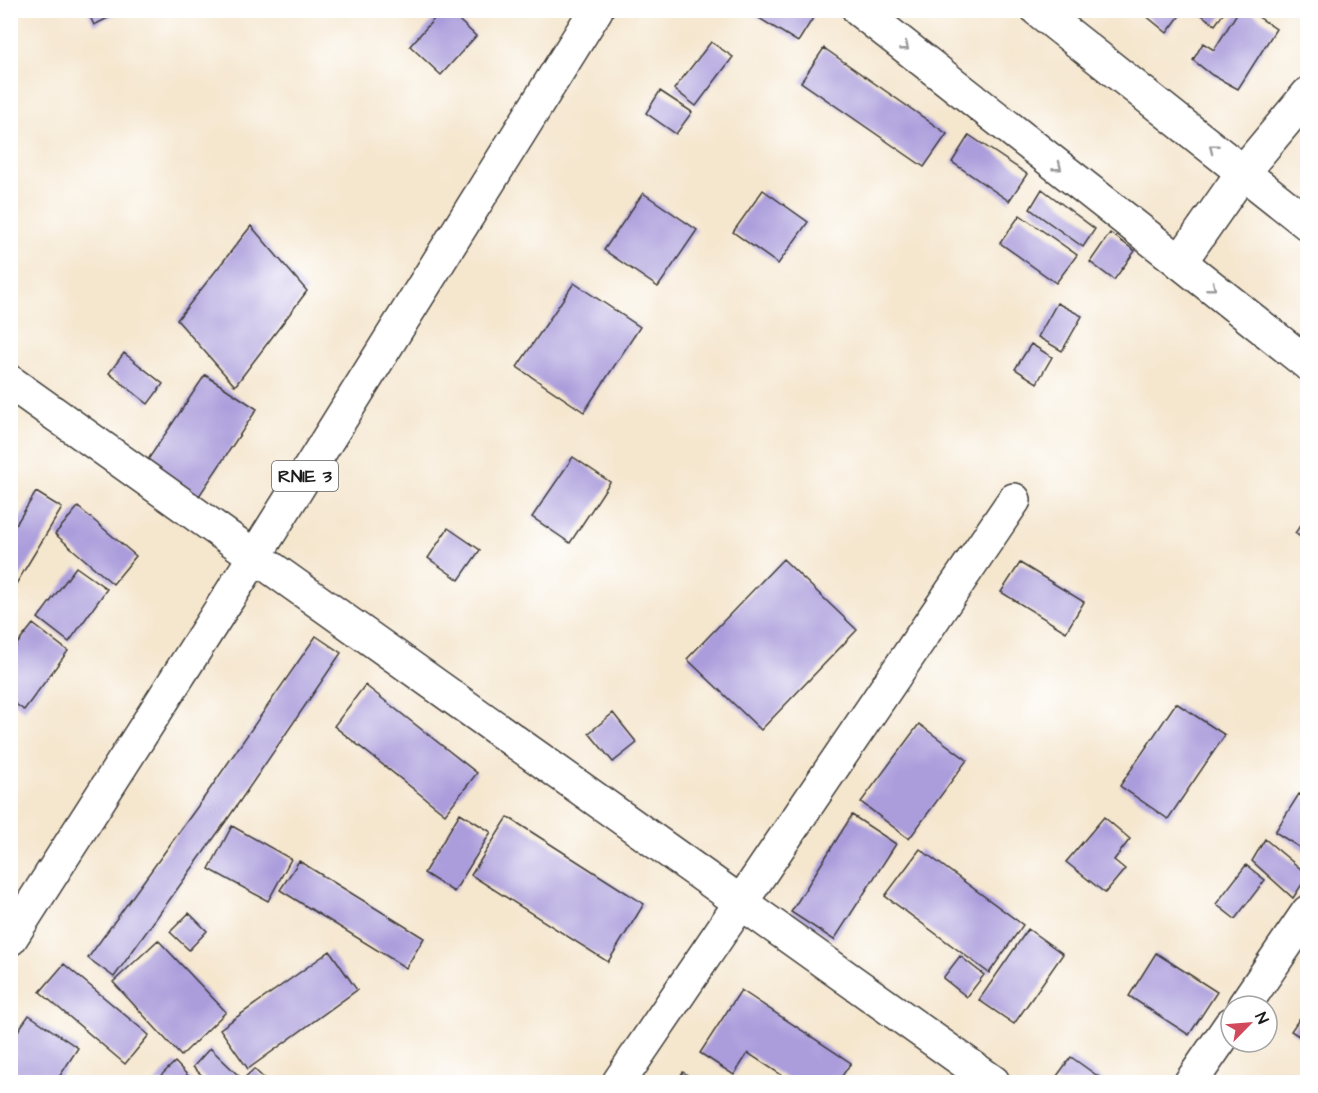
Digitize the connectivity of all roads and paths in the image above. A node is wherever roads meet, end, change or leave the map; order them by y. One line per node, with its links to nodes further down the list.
1 (596, 10): 11 (main road, RNIE 3)
2 (859, 10): 7 (main road, one-way to 7)
3 (1038, 10): 5 (main road, one-way to 3)
4 (1308, 94): 5 (main road)
5 (1243, 172): 6 (main road); 7 (main road)
6 (1308, 224)
7 (1180, 262): 8 (main road, one-way to 8)
8 (1308, 364)
9 (10, 382): 11 (main road)
10 (1014, 500): 12 (main road)
11 (255, 556): 12 (main road); 14 (main road, RNIE 3)
12 (740, 902): 17 (main road); 18 (main road)
13 (1308, 912): 15 (main road)
14 (10, 939)
15 (1252, 994)
16 (1219, 1042): 19 (main road)
17 (619, 1083)
18 (993, 1083)
19 (1191, 1083)

